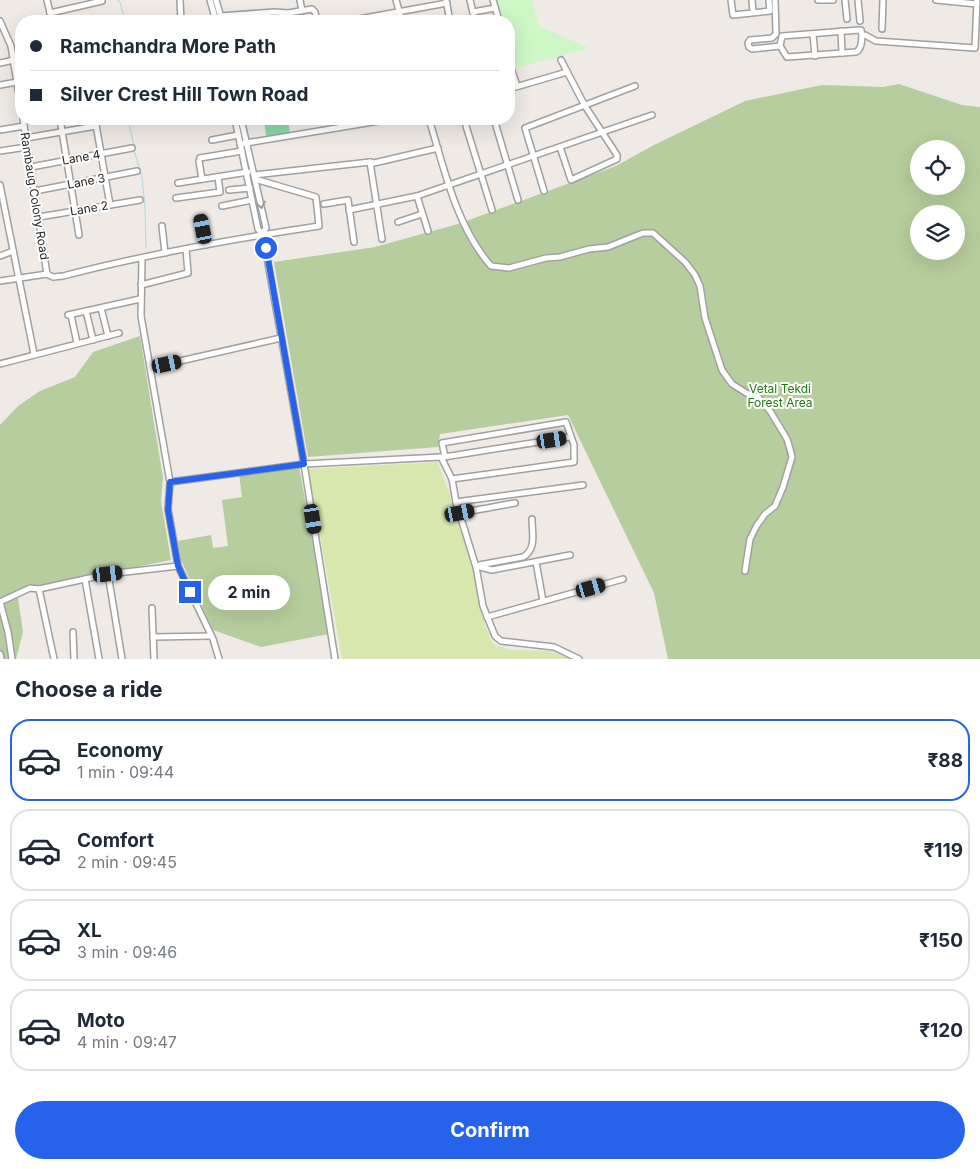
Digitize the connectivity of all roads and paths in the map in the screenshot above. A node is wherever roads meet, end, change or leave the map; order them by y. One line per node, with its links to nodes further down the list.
1 (47, 0): 27 (street)
2 (180, 0): 29 (street)
3 (210, 0): 30 (street)
4 (216, 0): 31 (street)
5 (300, 0): 23 (street)
6 (396, 0): 24 (street)
7 (470, 0): 25 (street)
8 (493, 0): 22 (street)
9 (731, 0): 26 (street)
10 (752, 0): 26 (street)
11 (769, 0): 26 (street)
12 (775, 0): 47 (street)
13 (818, 0): 14 (street)
14 (833, 0)
15 (845, 0): 40 (street)
16 (858, 0): 42 (street)
17 (883, 0): 43 (street)
18 (936, 0): 21 (street)
19 (102, 1): 27 (street)
20 (446, 2): 24 (street); 36 (street)
21 (977, 2): 39 (street)
22 (495, 8): 25 (street); 38 (street)
23 (302, 11): 28 (street); 33 (street)
24 (399, 12): 34 (street); 35 (street)
25 (473, 12): 37 (street)
26 (753, 12)
27 (50, 13)
28 (288, 13): 32 (street)
29 (181, 15)
30 (214, 15)
31 (220, 15)
32 (252, 15)
33 (315, 15)
34 (382, 15)
35 (400, 15)
36 (449, 15)
37 (474, 15)
38 (497, 15)
39 (978, 15): 46 (street)
40 (847, 19)
41 (0, 21): 50 (street)
42 (860, 21)
43 (882, 29)
44 (841, 31): 45 (street); 48 (street); 48 (street)
45 (813, 34): 47 (street); 49 (street)
46 (865, 35)
47 (780, 46): 49 (street)
48 (842, 54): 49 (street)
49 (815, 56)
50 (14, 60): 52 (street); 53 (street)
51 (562, 60): 54 (street)
52 (0, 63)
53 (15, 67)
54 (567, 72): 58 (street); 60 (street)
55 (515, 80): 58 (street)
56 (15, 82): 57 (street)
57 (0, 84)
58 (517, 86)
59 (635, 86): 60 (street)
60 (585, 106): 73 (street); 85 (street)
61 (652, 115): 73 (street)
62 (61, 125): 72 (street)
63 (236, 125): 74 (street)
64 (241, 125): 77 (street)
65 (355, 125): 77 (street)
66 (431, 125): 81 (street)
67 (496, 125): 88 (street)
68 (24, 126): 71 (street); 75 (street, Rambaug Colony Road)
69 (96, 126): 72 (street); 84 (street)
70 (466, 126): 92 (street)
71 (0, 130)
72 (62, 132): 75 (street); 86 (street)
73 (603, 132): 79 (street); 79 (street)
74 (238, 135): 76 (street); 77 (street)
75 (26, 138): 78 (street, Rambaug Colony Road)
76 (212, 140)
77 (243, 144): 83 (street); 93 (street)
78 (28, 146): 82 (street); 89 (street, Rambaug Colony Road)
79 (560, 147): 85 (street)
80 (132, 148): 84 (street, Lane 4)
81 (438, 148): 87 (street); 100 (street)
82 (0, 151)
83 (242, 151): 91 (street); 96 (street)
84 (101, 154): 86 (street, Lane 4); 94 (street)
85 (533, 156): 88 (street); 104 (street)
86 (67, 160): 89 (street, Lane 4); 99 (street)
87 (370, 162): 93 (street); 114 (street)
88 (507, 165): 92 (street); 110 (street)
89 (31, 167): 102 (street, Rambaug Colony Road)
90 (137, 171): 94 (street, Lane 3)
91 (246, 172): 93 (street); 95 (street); 101 (street)
92 (481, 174): 100 (street); 117 (street)
93 (254, 175): 124 (street, one-way to 124); 124 (street, Rambaug Colony Road)
94 (105, 177): 99 (street, Lane 3); 112 (street)
95 (218, 177): 96 (street); 107 (street)
96 (202, 179): 97 (street)
97 (178, 182)
98 (0, 184): 105 (street)
99 (70, 184): 102 (street, Lane 3); 115 (street)
100 (450, 185): 106 (street); 163 (street)
101 (250, 188): 103 (street); 109 (street)
102 (34, 190): 119 (street, Rambaug Colony Road)
103 (229, 190)
104 (544, 191)
105 (1, 192): 130 (street)
106 (417, 196): 114 (street); 118 (street)
107 (176, 198)
108 (140, 200): 112 (street, Lane 2)
109 (252, 200): 113 (street); 124 (street)
110 (518, 200)
111 (324, 204): 116 (street)
112 (110, 205): 115 (street, Lane 2)
113 (222, 206)
114 (377, 206): 116 (street); 126 (street)
115 (75, 210): 119 (street, Lane 2); 125 (street)
116 (349, 210): 127 (street)
117 (492, 210)
118 (422, 214): 121 (street); 123 (street)
119 (39, 217): 134 (street, Rambaug Colony Road)
120 (201, 218): 128 (street)
121 (398, 222)
122 (162, 226): 131 (street)
123 (428, 231)
124 (263, 234): 128 (street, Rambaug Colony Road); 143 (street)
125 (79, 235)
126 (382, 239)
127 (354, 242)
128 (206, 245): 129 (street, Rambaug Colony Road)
129 (186, 249): 131 (street, Rambaug Colony Road); 137 (street)
130 (13, 251): 132 (street); 135 (street)
131 (165, 253): 133 (street, Rambaug Colony Road)
132 (0, 256)
133 (142, 258): 134 (street, Rambaug Colony Road); 137 (street)
134 (47, 274): 135 (street, Rambaug Colony Road)
135 (18, 279): 136 (street, Rambaug Colony Road); 146 (street)
136 (0, 281)
137 (141, 285): 138 (street)
138 (140, 299): 139 (street); 153 (street)
139 (101, 308): 140 (street); 142 (street)
140 (86, 311): 144 (street); 145 (street)
141 (118, 333): 142 (street)
142 (108, 336): 144 (street)
143 (281, 338): 148 (street); 151 (street)
144 (93, 340): 145 (street)
145 (77, 343): 146 (street)
146 (34, 354): 147 (street)
147 (0, 364)
148 (167, 364)
149 (570, 437): 150 (street); 150 (street); 152 (street)
150 (443, 457): 151 (street); 152 (street)
151 (304, 464): 153 (street); 183 (street)
152 (452, 478): 155 (street)
153 (170, 482): 161 (street)
154 (584, 486): 155 (street)
155 (456, 502): 157 (street)
156 (515, 503): 157 (street)
157 (460, 513): 162 (street)
158 (532, 519): 162 (street)
159 (570, 555): 160 (street)
160 (536, 562): 162 (street); 168 (street)
161 (178, 566): 164 (street); 172 (street)
162 (476, 566): 170 (street)
163 (745, 571)
164 (108, 574): 165 (street); 180 (street)
165 (85, 579): 167 (street); 179 (street)
166 (623, 579): 168 (street)
167 (39, 589): 176 (street); 177 (street)
168 (543, 601): 170 (street)
169 (152, 608): 173 (street)
170 (487, 617): 184 (street)
171 (73, 632): 178 (street)
172 (211, 636): 173 (street); 182 (street)
173 (153, 637): 181 (street)
174 (0, 654): 175 (street)
175 (1, 659)
176 (12, 659)
177 (54, 659)
178 (74, 659)
179 (99, 659)
180 (122, 659)
181 (154, 659)
182 (219, 659)
183 (335, 659)
184 (579, 659)

